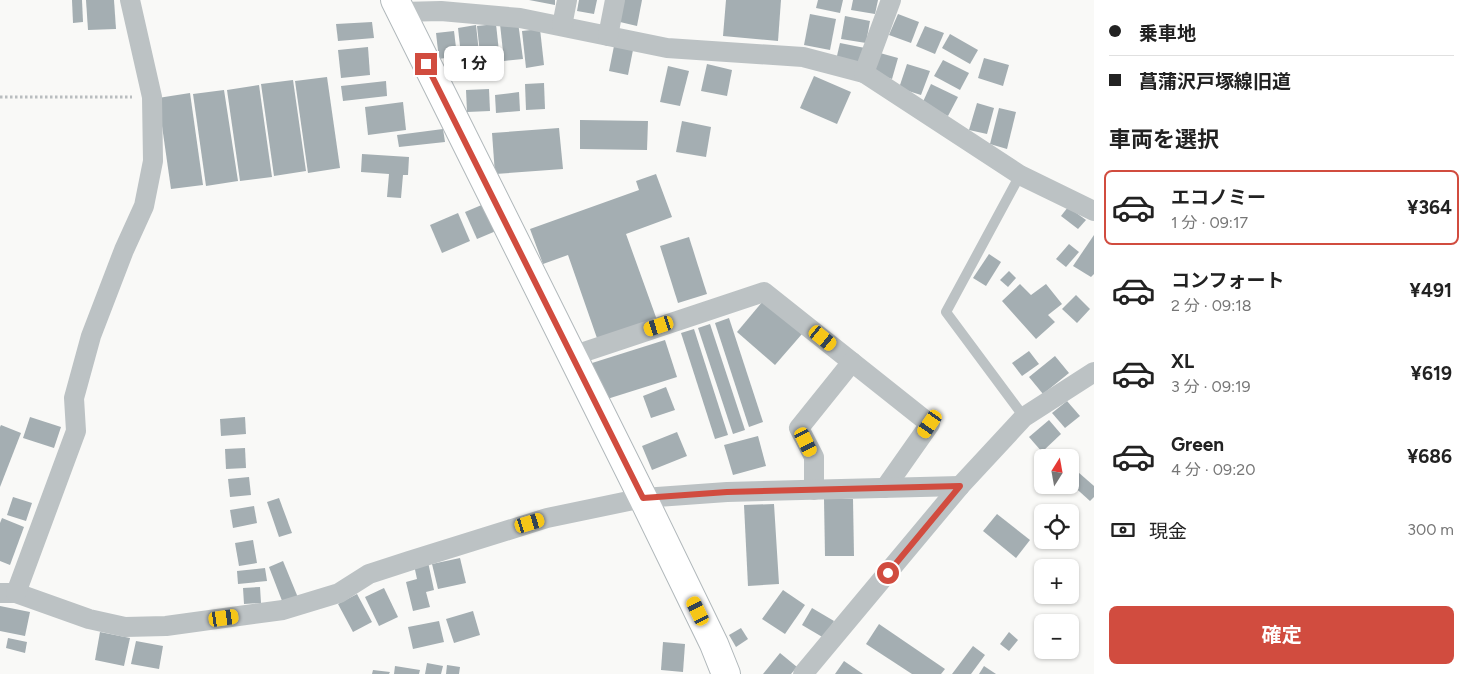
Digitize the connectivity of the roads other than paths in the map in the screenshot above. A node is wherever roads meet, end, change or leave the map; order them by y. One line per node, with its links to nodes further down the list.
1 (130, 0): 20 (street)
2 (567, 0): 7 (street)
3 (615, 0): 8 (street)
4 (891, 0): 9 (street)
5 (440, 5): 6 (street); 7 (street)
6 (398, 6): 12 (street)
7 (562, 26): 8 (street)
8 (608, 36): 9 (street)
9 (864, 73): 10 (street)
10 (1020, 174): 11 (street); 15 (lane)
11 (1094, 211)
12 (572, 356): 13 (street); 19 (street)
13 (852, 362): 17 (street); 18 (street)
14 (1094, 372): 15 (street)
15 (1024, 418): 16 (street)
16 (960, 486): 17 (street); 22 (street)
17 (885, 488): 18 (street)
18 (814, 490): 19 (street)
19 (643, 498): 20 (street); 21 (street)
20 (8, 593)
21 (726, 674)
22 (804, 674)

